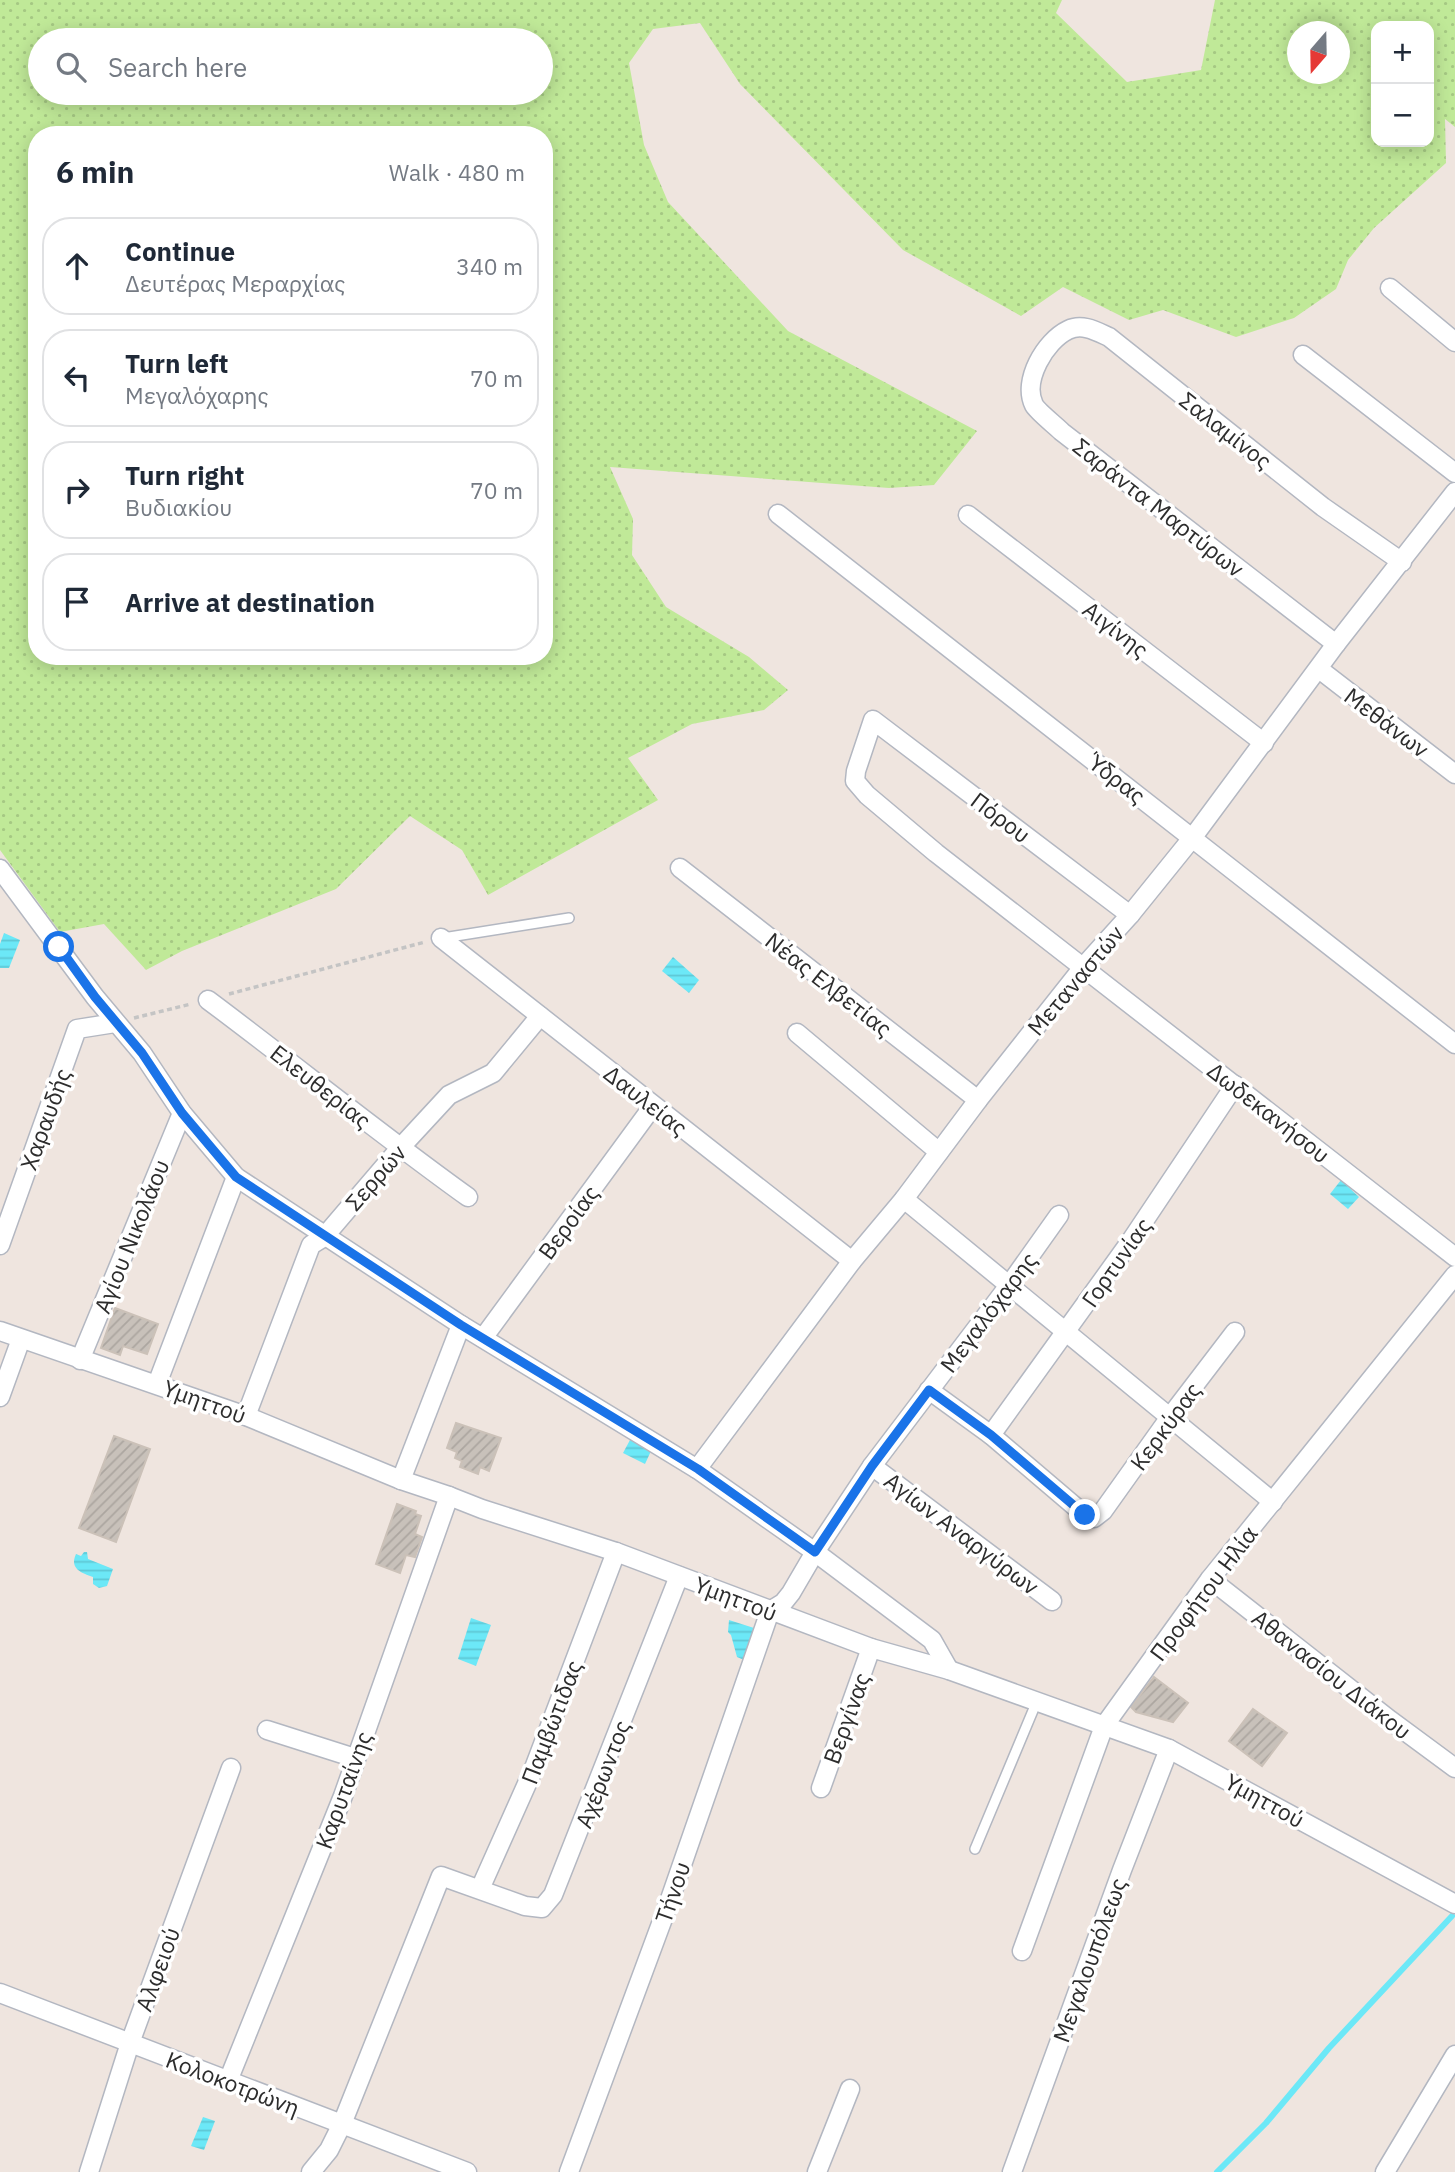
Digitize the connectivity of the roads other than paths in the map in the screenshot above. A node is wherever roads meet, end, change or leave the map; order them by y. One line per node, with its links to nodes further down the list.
1 (1390, 288): 2 (street)
2 (1455, 342)
3 (1047, 347): 9 (street, Σαλαμίνος); 10 (street, Σαράντα Μαρτύρων)
4 (1303, 355): 5 (street)
5 (1455, 473)
6 (1455, 492): 9 (street, Μεταναστών)
7 (778, 514): 15 (street, Ύδρας)
8 (968, 515): 13 (street, Αιγίνης)
9 (1402, 562): 10 (street, Μεταναστών)
10 (1336, 644): 11 (street, Μεταναστών)
11 (1319, 670): 13 (street, Μεταναστών); 14 (street, Μεθάνων)
12 (873, 720): 18 (street, Πόρου); 21 (street, Δωδεκανήσου)
13 (1264, 743): 15 (street, Μεταναστών)
14 (1455, 774)
15 (1193, 837): 18 (street, Μεταναστών); 26 (street, Ύδρας)
16 (680, 868): 28 (street, Νέας Ελβετίας)
17 (0, 869): 24 (street)
18 (1130, 915): 21 (street, Μεταναστών)
19 (569, 918): 20 (lane)
20 (441, 938): 23 (street, Δαυλείας)
21 (1084, 966): 27 (street, Δωδεκανήσου); 28 (street, Μεταναστών)
22 (208, 1000): 31 (street, Ελευθερίας)
23 (540, 1016): 29 (street, Δαυλείας); 31 (street, Σερρών)
24 (115, 1023): 30 (street); 38 (street, Χαραυδής)
25 (797, 1033): 32 (street)
26 (1455, 1044)
27 (1235, 1085): 39 (street, Δωδεκανήσου); 45 (street, Γορτυνίας)
28 (978, 1100): 32 (street, Μεταναστών)
29 (653, 1106): 40 (street, Δαυλείας); 47 (street, Βεροίας)
30 (182, 1113): 33 (street); 49 (street, Αγίου Νικολάου)
31 (400, 1148): 34 (street, Ελευθερίας); 37 (street, Σερρών)
32 (939, 1152): 35 (street, Μεταναστών)
33 (236, 1177): 37 (street); 50 (street)
34 (468, 1197)
35 (904, 1199): 40 (street, Μεταναστών); 42 (street)
36 (1059, 1215): 42 (street, Μεγαλόχαρης)
37 (324, 1237): 43 (street); 53 (street, Σερρών)
38 (0, 1245)
39 (1455, 1257)
40 (852, 1261): 57 (street, Μεταναστών)
41 (1455, 1275): 60 (street, Προφήτου Ηλία)
42 (1010, 1284): 45 (street); 51 (street, Μεγαλόχαρης)
43 (461, 1325): 47 (street); 58 (street)
44 (0, 1331): 48 (street, Υμηττού)
45 (1067, 1332): 54 (street); 55 (street, Γορτυνίας)
46 (1235, 1332): 54 (street, Κερκύρας)
47 (483, 1338): 57 (street)
48 (21, 1339): 49 (street, Υμηττού); 52 (street)
49 (80, 1360): 50 (street, Υμηττού)
50 (156, 1384): 53 (street, Υμηττού)
51 (929, 1390): 55 (street); 56 (street, Μεγαλόχαρης)
52 (0, 1397)
53 (246, 1416): 58 (street, Υμηττού)
54 (1170, 1417): 55 (street, Κερκύρας); 60 (street)
55 (991, 1435)
56 (872, 1466): 62 (street, Μεγαλόχαρης); 65 (street, Αγίων Αναργύρων)
57 (698, 1469): 62 (street)
58 (401, 1480): 59 (street, Υμηττού)
59 (449, 1496): 61 (street, Υμηττού); 73 (street, Καρυταίνης)
60 (1273, 1502): 64 (street, Προφήτου Ηλία)
61 (616, 1552): 63 (street, Υμηττού); 78 (street, Παμβώτιδας)
62 (815, 1552): 66 (street, Μεγαλόχαρης); 68 (street)
63 (678, 1576): 66 (street, Υμηττού); 78 (street, Αχέρωντος)
64 (1210, 1579): 70 (street, Προφήτου Ηλία); 75 (street, Αθανασίου Διάκου)
65 (1052, 1601)
66 (770, 1611): 67 (street, Υμηττού); 90 (street, Τήνου)
67 (871, 1648): 68 (street, Υμηττού); 76 (street, Βεργίνας)
68 (949, 1670): 69 (street, Υμηττού)
69 (1037, 1701): 70 (street, Υμηττού); 77 (lane)
70 (1104, 1726): 72 (street, Υμηττού); 80 (street, Προφήτου Ηλία)
71 (267, 1730): 73 (street)
72 (1169, 1749): 79 (street, Υμηττού); 92 (street, Μεγαλουπόλεως)
73 (355, 1758): 84 (street, Καρυταίνης)
74 (231, 1768): 82 (street, Αλφειού)
75 (1455, 1768)
76 (821, 1788)
77 (975, 1849)
78 (480, 1889): 86 (street)
79 (1455, 1904)
80 (1022, 1951)
81 (0, 1993): 82 (street, Κολοκοτρώνη)
82 (130, 2043): 84 (street, Κολοκοτρώνη); 87 (street, Αλφειού)
83 (1455, 2054): 93 (street)
84 (228, 2081): 86 (street, Κολοκοτρώνη)
85 (850, 2089): 91 (street)
86 (342, 2124): 88 (street); 89 (street, Κολοκοτρώνη)
87 (89, 2172)
88 (311, 2172)
89 (467, 2172)
90 (569, 2172)
91 (817, 2172)
92 (1012, 2172)
93 (1385, 2172)

